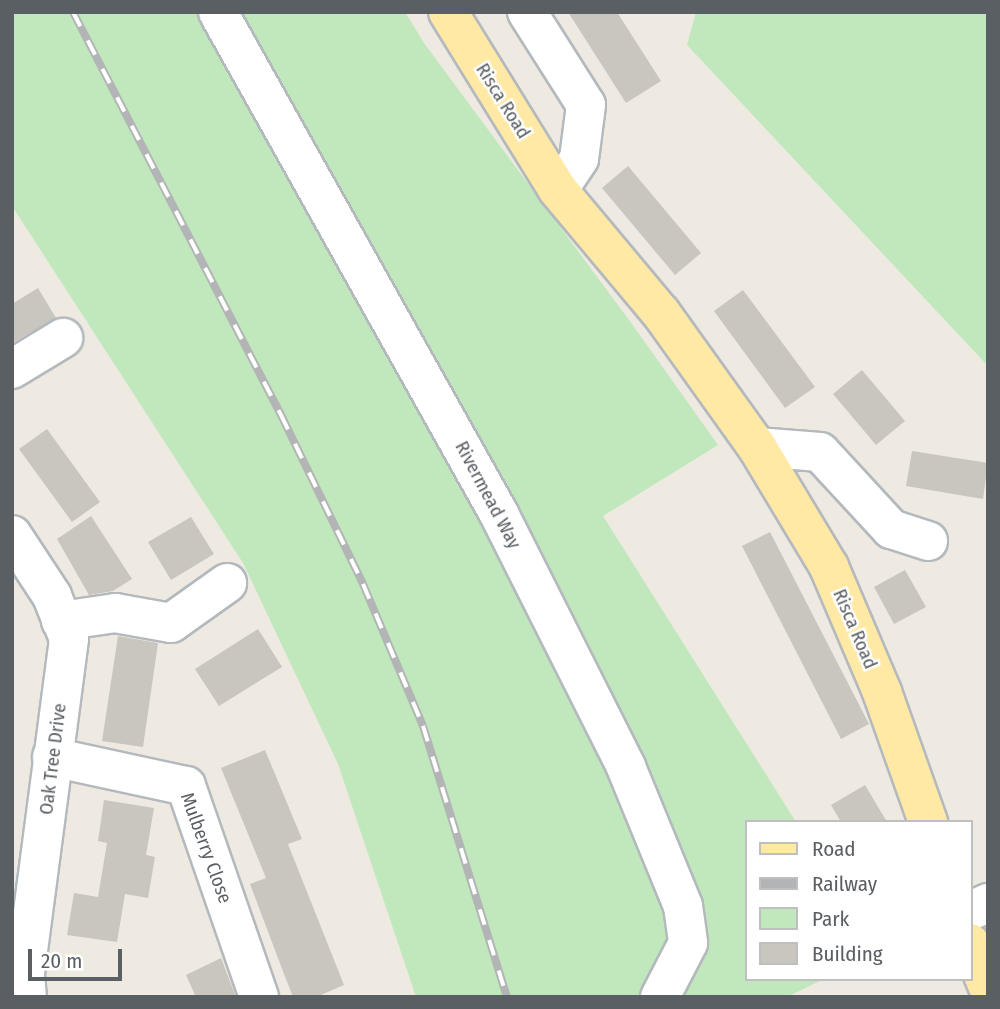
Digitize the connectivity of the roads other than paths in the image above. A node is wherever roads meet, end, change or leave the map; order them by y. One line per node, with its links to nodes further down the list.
1 (218, 12): 20 (street, Rivermead Way)
2 (448, 12): 4 (main road, Risca Road)
3 (527, 12): 4 (street)
4 (558, 190): 7 (main road, Risca Road)
5 (63, 338): 6 (street)
6 (12, 369)
7 (757, 447): 9 (street); 13 (main road, Risca Road)
8 (12, 535): 11 (street, Oak Tree Drive)
9 (928, 541)
10 (227, 583): 11 (street)
11 (61, 621): 12 (street, Oak Tree Drive)
12 (52, 757): 18 (street, Oak Tree Drive); 19 (street, Mulberry Close)
13 (927, 820)
14 (988, 903): 15 (street)
15 (972, 910)
16 (972, 948): 17 (main road)
17 (988, 987)
18 (27, 997)
19 (259, 997)
20 (660, 997)

